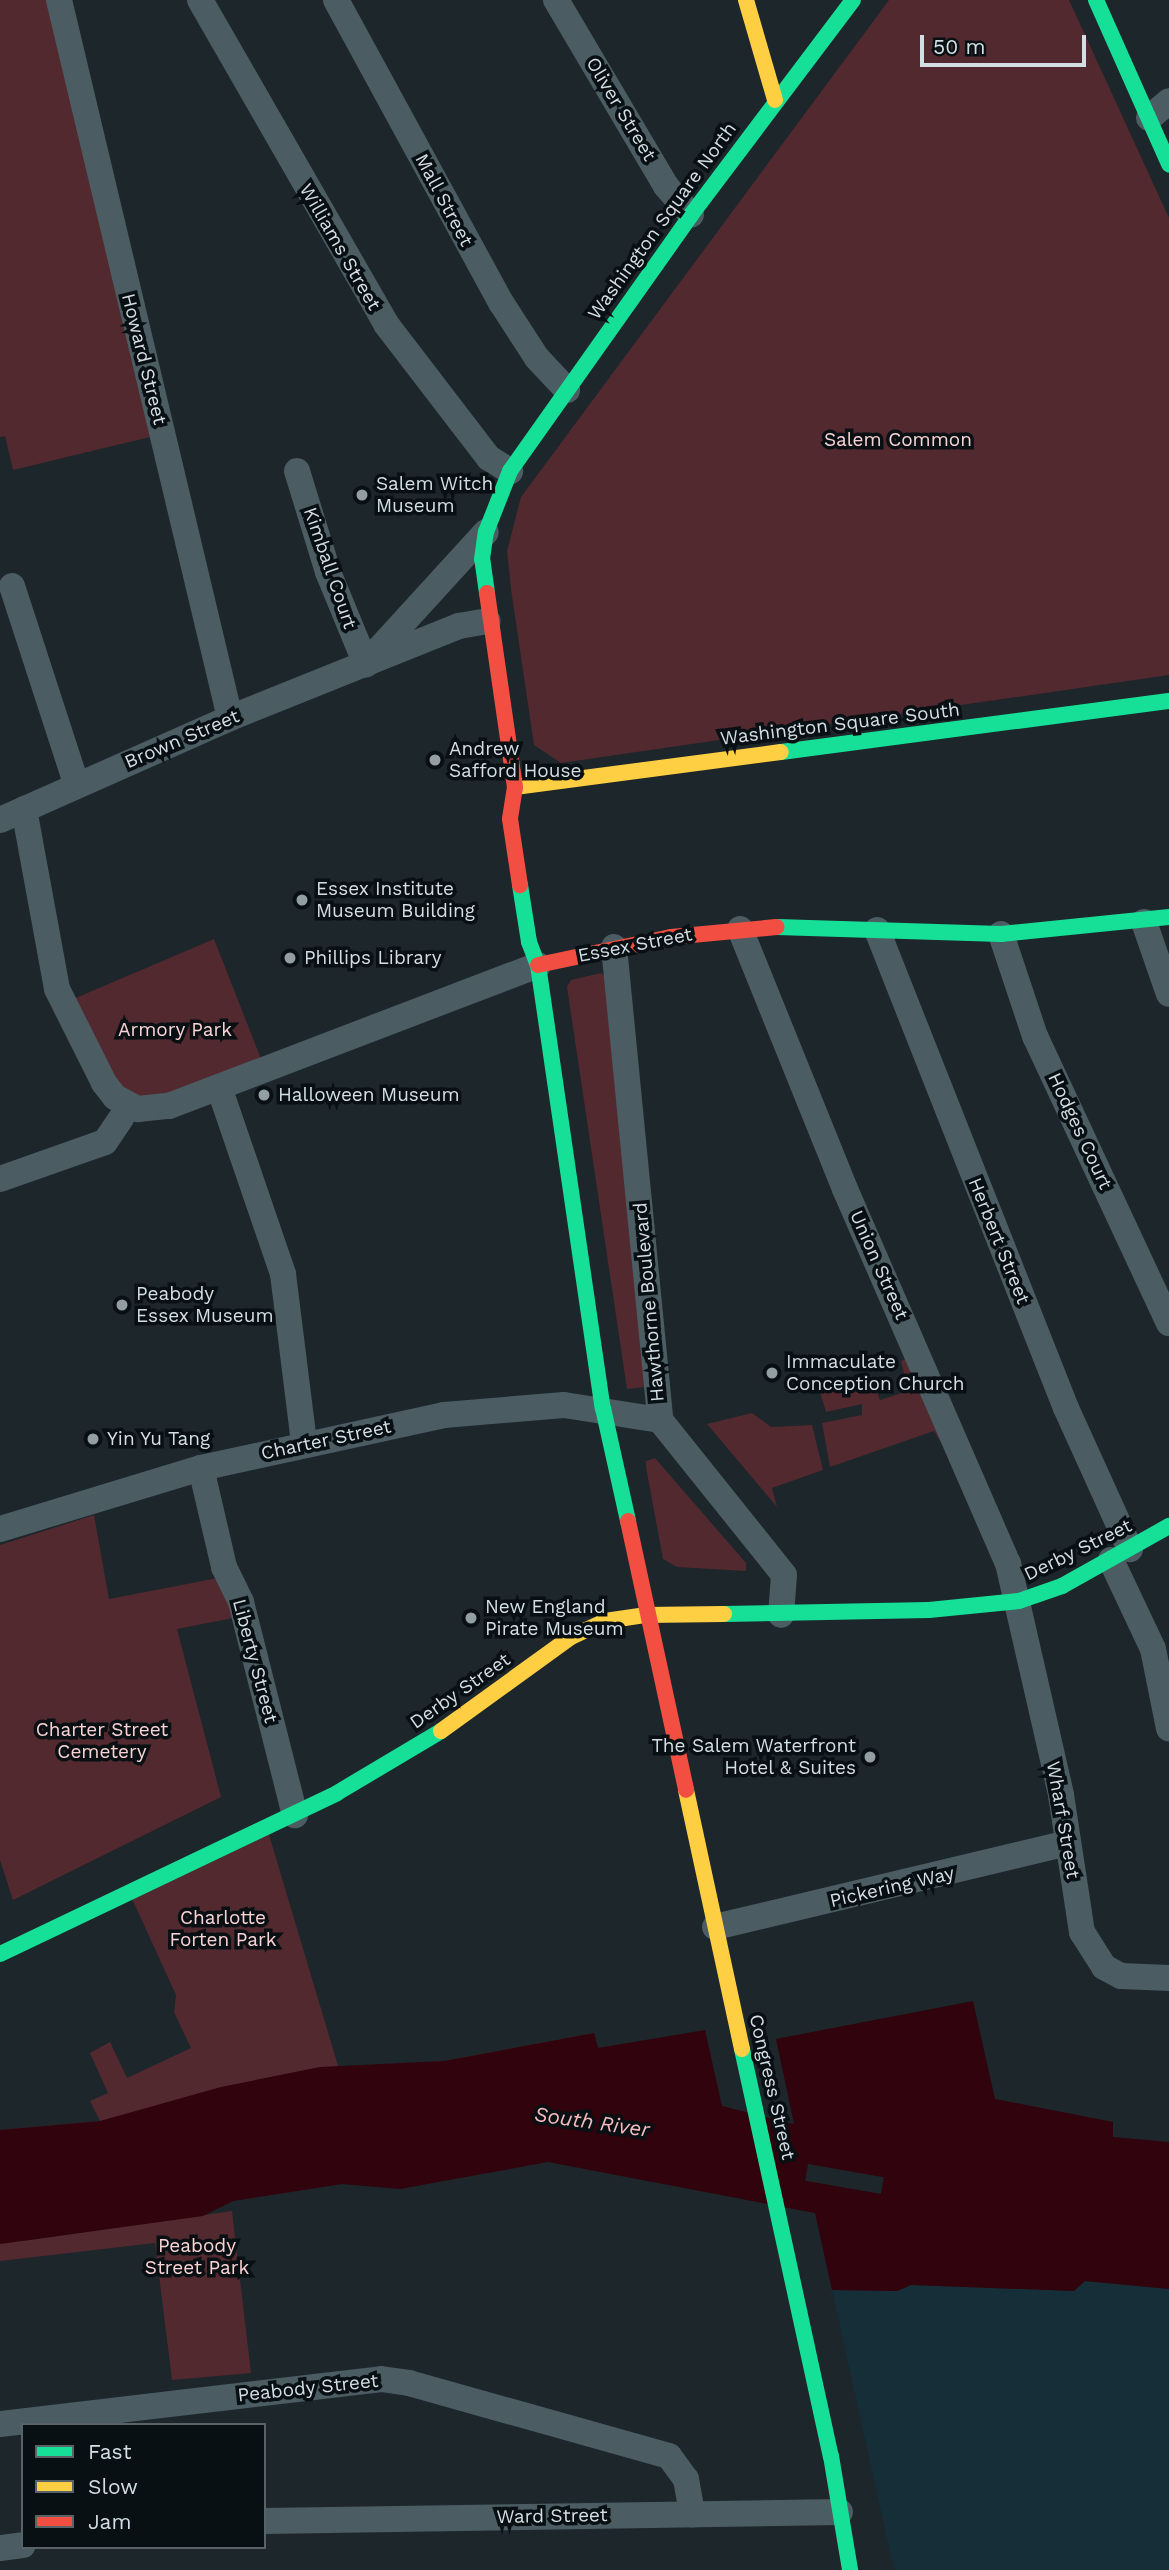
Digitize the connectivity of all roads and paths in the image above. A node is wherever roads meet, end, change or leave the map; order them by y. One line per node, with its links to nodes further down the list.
1 (59, 0): 20 (street, Howard Street)
2 (200, 0): 14 (street, Williams Street)
3 (336, 0): 12 (street, Mall Street)
4 (556, 0): 11 (street, Oliver Street)
5 (746, 0): 8 (main road)
6 (1096, 0): 9 (main road)
7 (844, 4): 8 (main road, Washington Square North)
8 (775, 100): 11 (main road, Washington Square North)
9 (1159, 110): 10 (main road)
10 (1169, 164)
11 (691, 215): 12 (main road, Washington Square North)
12 (567, 390): 14 (main road, Washington Square North)
13 (297, 471): 18 (street, Kimball Court)
14 (510, 471): 15 (main road, Washington Square North)
15 (486, 532): 17 (main road, Washington Square North); 18 (street, Brown Street)
16 (12, 586): 21 (street)
17 (488, 621): 18 (street, Brown Street); 22 (main road, Washington Square North)
18 (366, 664): 20 (street, Brown Street)
19 (1169, 701): 22 (main road, Washington Square South)
20 (230, 718): 21 (street, Brown Street)
21 (77, 786): 23 (street, Brown Street)
22 (515, 787): 24 (main road); 32 (main road)
23 (24, 809): 25 (street, Brown Street); 35 (street)
24 (529, 809)
25 (0, 820)
26 (1156, 920): 29 (main road, Essex Street); 33 (street)
27 (740, 929): 28 (main road, Essex Street); 31 (main road, Essex Street); 45 (street, Union Street)
28 (877, 930): 29 (main road, Essex Street); 44 (street, Herbert Street)
29 (1001, 934): 37 (street, Hodges Court)
30 (547, 936): 32 (main road)
31 (614, 947): 32 (main road, Essex Street); 39 (street, Hawthorne Boulevard)
32 (538, 965): 34 (street, Essex Street); 38 (main road)
33 (1169, 994)
34 (219, 1087): 35 (street, Essex Street); 40 (street)
35 (124, 1111): 36 (street)
36 (0, 1179)
37 (1169, 1323)
38 (603, 1408): 39 (street, Charter Street); 40 (street, Charter Street); 46 (main road)
39 (660, 1420): 47 (street, Hawthorne Boulevard)
40 (304, 1443): 41 (street, Charter Street)
41 (201, 1468): 43 (street, Charter Street); 49 (street, Liberty Street)
42 (1169, 1526): 44 (main road, Derby Street)
43 (0, 1529)
44 (1120, 1554): 45 (main road, Derby Street); 48 (street)
45 (1019, 1601): 47 (main road, Derby Street); 50 (street, Wharf Street)
46 (645, 1615): 47 (main road, Derby Street); 49 (main road, Derby Street); 51 (main road, Congress Street)
47 (781, 1615)
48 (1169, 1728)
49 (295, 1815): 52 (main road, Derby Street)
50 (1068, 1843): 51 (street, Pickering Way); 53 (street, Wharf Street)
51 (715, 1927): 55 (main road, Congress Street)
52 (0, 1954)
53 (1169, 1978)
54 (0, 2424): 56 (street, Peabody Street)
55 (840, 2512): 56 (street, Ward Street); 60 (main road, Congress Street)
56 (692, 2514): 57 (street, Ward Street)
57 (266, 2521)
58 (21, 2545): 59 (street)
59 (0, 2548)
60 (850, 2570)

